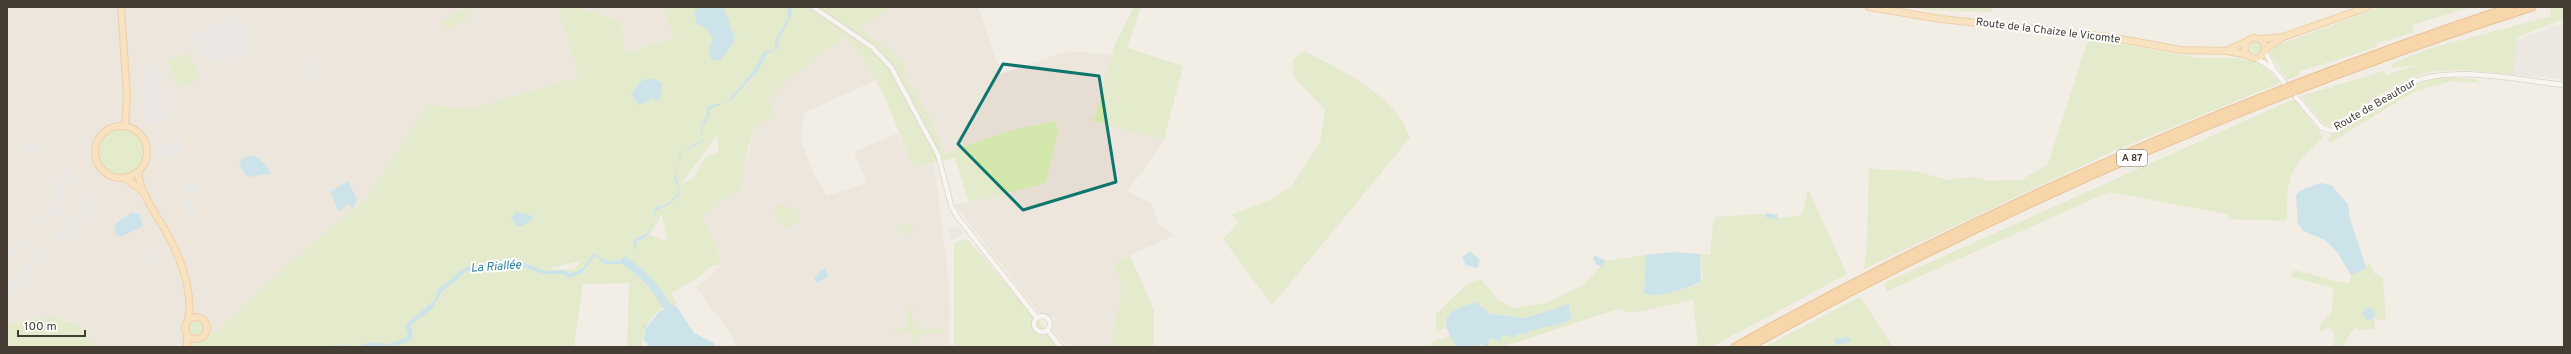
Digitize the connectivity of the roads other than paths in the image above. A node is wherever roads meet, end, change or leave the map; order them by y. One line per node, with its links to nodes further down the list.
1 (121, 7): 18 (main road)
2 (814, 7): 24 (street)
3 (1869, 7): 11 (main road, Route de la Chaize le Vicomte)
4 (2368, 7): 7 (main road)
5 (2511, 7): 32 (highway, A 87)
6 (2532, 7): 33 (highway, A 87)
7 (2283, 37): 8 (main road); 10 (main road)
8 (2261, 39): 9 (main road); 10 (main road)
9 (2246, 42): 11 (main road); 12 (main road)
10 (2266, 50): 13 (main road); 14 (street)
11 (2227, 51): 12 (main road, Route de la Chaize le Vicomte)
12 (2248, 55): 13 (main road)
13 (2256, 58): 14 (street)
14 (2274, 70): 15 (street)
15 (2284, 82)
16 (2564, 85): 17 (street, Route de Beautour)
17 (2296, 97)
18 (125, 126): 19 (main road); 20 (main road)
19 (138, 172): 20 (main road); 21 (main road)
20 (126, 178): 21 (main road)
21 (143, 193): 22 (main road)
22 (190, 303): 23 (main road); 25 (main road)
23 (200, 317): 25 (main road); 28 (main road)
24 (1037, 318): 26 (street); 26 (street)
25 (188, 320): 27 (main road)
26 (1047, 330): 31 (street)
27 (187, 335): 28 (main road); 29 (main road)
28 (198, 339): 30 (main road)
29 (187, 347)
30 (191, 347)
31 (1061, 347)
32 (1735, 347)
33 (1749, 347)

